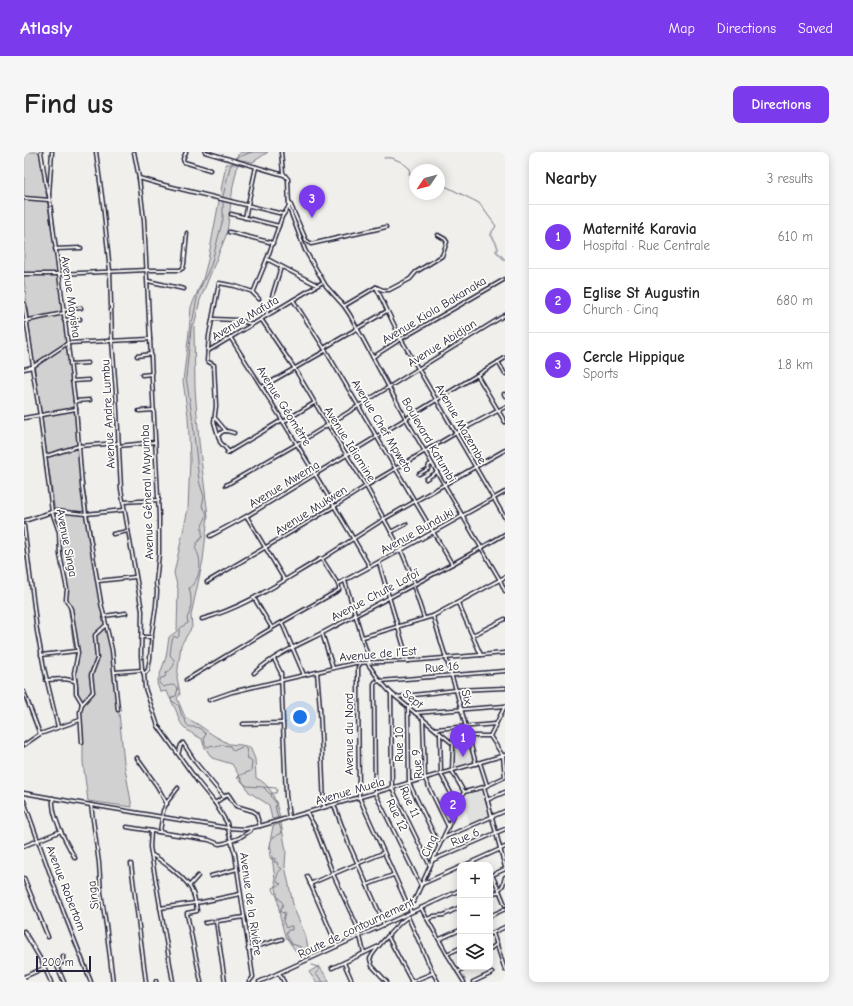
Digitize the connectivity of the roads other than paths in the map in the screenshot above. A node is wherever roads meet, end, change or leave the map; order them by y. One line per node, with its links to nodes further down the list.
1 (41, 152): 15 (street, Avenue Mayisha)
2 (52, 152): 15 (street)
3 (96, 152): 35 (street, Avenue Andre Lumbu)
4 (134, 152): 14 (street, Avenue Géneral Muyumba)
5 (186, 152): 10 (street)
6 (205, 152): 7 (street)
7 (208, 152): 9 (street)
8 (282, 152): 11 (street)
9 (256, 167): 12 (street); 19 (street)
10 (210, 170)
11 (283, 170): 12 (street); 13 (street)
12 (280, 174): 13 (street)
13 (284, 175): 18 (street)
14 (139, 178): 19 (street); 34 (street, Avenue Géneral Muyumba)
15 (49, 195): 17 (street, Avenue Mayisha)
16 (24, 198): 17 (street)
17 (49, 200): 31 (street, Avenue Mayisha)
18 (289, 200): 20 (street); 25 (street)
19 (248, 205): 22 (street); 23 (street)
20 (289, 206): 22 (street); 40 (street, Boulevard Katumbi)
21 (231, 214): 23 (street)
22 (284, 214): 24 (street)
23 (245, 218): 24 (street)
24 (279, 226): 29 (street)
25 (386, 227)
26 (229, 232): 29 (street)
27 (186, 233): 34 (street)
28 (438, 235): 42 (street)
29 (273, 243): 32 (street)
30 (81, 248): 31 (street)
31 (56, 250): 37 (street, Avenue Mayisha)
32 (267, 259): 33 (street); 44 (street)
33 (281, 267): 41 (street); 54 (street)
34 (147, 270): 35 (street); 39 (street, Avenue Géneral Muyumba)
35 (110, 272): 37 (street); 65 (street, Avenue Andre Lumbu)
36 (24, 274): 37 (street)
37 (58, 274): 50 (street, Avenue Mayisha)
38 (505, 279): 64 (street, Avenue Kiola Bakanaka)
39 (148, 281): 43 (street); 63 (street, Avenue Géneral Muyumba)
40 (323, 282): 41 (street, Avenue Mafuta); 48 (street, Boulevard Katumbi)
41 (318, 285): 46 (street, Avenue Mafuta)
42 (376, 287): 48 (street); 51 (street, Avenue Mazembe)
43 (184, 290)
44 (253, 292): 45 (street); 56 (street)
45 (259, 299)
46 (292, 300): 54 (street, Avenue Mafuta); 67 (street, Avenue Chef Mpweto)
47 (24, 304): 58 (street, Avenue Singa)
48 (344, 306): 61 (street, Boulevard Katumbi)
49 (82, 308): 50 (street)
50 (63, 310): 52 (street, Avenue Mayisha)
51 (387, 311): 61 (street); 64 (street, Avenue Mazembe)
52 (64, 313): 58 (street); 59 (street, Avenue Mayisha)
53 (505, 315): 79 (street, Avenue Abidjan)
54 (266, 317): 57 (street, Avenue Mafuta)
55 (80, 319): 59 (street)
56 (212, 319): 60 (street); 68 (street)
57 (261, 319): 60 (street, Avenue Mafuta); 78 (street, Avenue Idiamine)
58 (25, 320): 76 (street, Avenue Singa)
59 (64, 320): 66 (street, Avenue Mayisha)
60 (252, 324): 62 (street, Avenue Mafuta)
61 (357, 328): 67 (street); 71 (street, Boulevard Katumbi)
62 (230, 338): 68 (street, Avenue Mafuta); 87 (street, Avenue Géomètre)
63 (150, 339): 65 (street); 69 (street, Avenue Géneral Muyumba)
64 (401, 339): 71 (street, Avenue Kiola Bakanaka); 79 (street, Avenue Mazembe)
65 (112, 340): 66 (street); 112 (street, Avenue Andre Lumbu)
66 (68, 343): 75 (street, Avenue Mayisha); 76 (street)
67 (325, 350): 78 (street); 92 (street, Avenue Chef Mpweto)
68 (208, 351): 100 (street, Avenue Mafuta)
69 (151, 354): 70 (street); 80 (street, Avenue Géneral Muyumba)
70 (137, 356)
71 (373, 357): 86 (street, Boulevard Katumbi)
72 (505, 358): 73 (street, Avenue Mwema)
73 (498, 362): 81 (street); 83 (street, Avenue Mwema)
74 (88, 363): 75 (street)
75 (70, 364): 85 (street, Avenue Mayisha)
76 (33, 366): 77 (street); 98 (street, Avenue Singa)
77 (24, 369)
78 (295, 369): 87 (street); 91 (street, Avenue Idiamine)
79 (418, 369): 86 (street, Avenue Abidjan); 89 (street, Avenue Mazembe)
80 (152, 374): 82 (street); 95 (street, Avenue Géneral Muyumba)
81 (505, 374)
82 (142, 375)
83 (477, 375): 89 (street, Avenue Mwema); 96 (street)
84 (89, 380): 85 (street)
85 (72, 381): 90 (street, Avenue Mayisha)
86 (389, 386): 92 (street, Avenue Abidjan); 101 (street, Boulevard Katumbi)
87 (262, 388): 102 (street, Avenue Géomètre)
88 (90, 400): 90 (street)
89 (436, 400): 101 (street, Avenue Mwema); 107 (street, Avenue Mazembe)
90 (75, 401): 94 (street, Avenue Mayisha)
91 (314, 403): 102 (street); 104 (street, Avenue Idiamine)
92 (358, 406): 104 (street, Avenue Abidjan); 109 (street, Avenue Chef Mpweto)
93 (505, 407): 96 (street, Avenue Mukwen)
94 (76, 409): 98 (street); 113 (street, Avenue Mayisha)
95 (154, 410): 97 (street); 110 (street, Avenue Géneral Muyumba)
96 (498, 411): 103 (street); 107 (street, Avenue Mukwen)
97 (139, 412)
98 (40, 416): 99 (street); 116 (street, Avenue Singa)
99 (24, 418)
100 (215, 418): 105 (street); 108 (street, Avenue Mafuta)
101 (406, 419): 109 (street, Avenue Mwema); 115 (street, Boulevard Katumbi)
102 (283, 421): 108 (street, Avenue Mafuta); 111 (street, Avenue Géomètre)
103 (505, 422)
104 (328, 425): 111 (street, Avenue Abidjan); 117 (street, Avenue Idiamine)
105 (226, 431): 106 (street); 108 (street)
106 (234, 433)
107 (456, 434): 115 (street, Avenue Mukwen); 119 (street, Avenue Mazembe)
108 (219, 436)
109 (378, 437): 117 (street, Avenue Mwema); 120 (street, Avenue Chef Mpweto)
110 (155, 442): 112 (street); 130 (street, Avenue Géneral Muyumba)
111 (297, 444): 123 (street, Avenue Géomètre); 125 (street, Avenue Abidjan)
112 (119, 445): 113 (street); 132 (street, Avenue Andre Lumbu)
113 (79, 446): 116 (street); 136 (street, Avenue Mayisha)
114 (505, 450): 119 (street)
115 (426, 452): 118 (street, Boulevard Katumbi); 120 (street, Avenue Mukwen)
116 (45, 456): 135 (street, Avenue Singa)
117 (347, 456): 123 (street, Avenue Mwema); 127 (street, Avenue Idiamine)
118 (432, 464): 121 (street, Boulevard Katumbi); 122 (street)
119 (475, 466): 126 (street); 129 (street, Avenue Mazembe)
120 (397, 469): 127 (street, Avenue Mukwen); 131 (street, Avenue Chef Mpweto)
121 (437, 472): 124 (street); 126 (street, Boulevard Katumbi)
122 (419, 474)
123 (316, 475): 133 (street, Avenue Géomètre); 137 (street, Avenue Mwema)
124 (426, 479)
125 (226, 484)
126 (444, 484): 131 (street); 138 (street, Boulevard Katumbi)
127 (366, 486): 133 (street, Avenue Mukwen); 140 (street, Avenue Idiamine)
128 (505, 492): 129 (street, Avenue Bunduki)
129 (493, 498): 138 (street, Avenue Bunduki); 139 (street, Avenue Mazembe)
130 (159, 500): 132 (street); 185 (street, Avenue Géneral Muyumba)
131 (416, 500): 140 (street); 146 (street, Avenue Chef Mpweto)
132 (123, 502): 134 (street, Avenue Andre Lumbu)
133 (335, 506): 150 (street, Avenue Géomètre); 151 (street, Avenue Mukwen)
134 (124, 510): 136 (street); 144 (street, Avenue Andre Lumbu)
135 (52, 512): 136 (street); 141 (street); 188 (street, Avenue Singa)
136 (86, 514): 162 (street, Avenue Mayisha)
137 (247, 516): 149 (street); 151 (street, Avenue Mwema)
138 (462, 516): 146 (street, Avenue Bunduki); 152 (street, Boulevard Katumbi)
139 (505, 518)
140 (384, 519): 145 (street, Avenue Idiamine); 150 (street)
141 (24, 521)
142 (406, 524): 145 (street)
143 (24, 526): 190 (street)
144 (128, 531): 147 (street); 158 (street, Avenue Andre Lumbu)
145 (391, 532): 153 (street, Avenue Idiamine)
146 (434, 532): 153 (street, Avenue Bunduki); 156 (street, Avenue Chef Mpweto)
147 (113, 534)
148 (505, 534): 152 (street, Avenue Chute Lofoï)
149 (210, 536)
150 (353, 538): 154 (street); 157 (street, Avenue Géomètre)
151 (265, 548): 160 (street, Avenue Mwema); 164 (street, Avenue Mukwen)
152 (482, 548): 156 (street, Avenue Chute Lofoï); 161 (street, Boulevard Katumbi)
153 (401, 550): 155 (street, Avenue Bunduki); 166 (street, Avenue Idiamine)
154 (322, 559): 160 (street); 165 (street)
155 (379, 563): 157 (street, Avenue Bunduki); 169 (street)
156 (452, 564): 166 (street, Avenue Chute Lofoï)
157 (370, 567): 163 (street, Avenue Bunduki)
158 (136, 577): 162 (street); 184 (street, Avenue Andre Lumbu)
159 (505, 577): 161 (street)
160 (284, 579): 168 (street)
161 (500, 580): 167 (street, Boulevard Katumbi); 170 (street)
162 (98, 581): 173 (street, Avenue Mayisha)
163 (344, 581): 165 (street, Avenue Bunduki); 172 (street)
164 (206, 582)
165 (338, 584): 178 (street)
166 (414, 584): 169 (street, Avenue Chute Lofoï); 175 (street, Avenue Idiamine)
167 (505, 591)
168 (254, 598): 176 (street); 181 (street)
169 (390, 598): 172 (street, Avenue Chute Lofoï); 180 (street)
170 (458, 603): 174 (street); 183 (street)
171 (126, 613): 173 (street)
172 (356, 615): 182 (street, Avenue Chute Lofoï); 186 (street)
173 (104, 616): 179 (street, Avenue Mayisha)
174 (433, 616): 175 (street); 192 (street, Six)
175 (424, 618): 180 (street)
176 (202, 619)
177 (505, 619): 183 (street)
178 (282, 622): 181 (street); 187 (street)
179 (106, 625): 200 (street, Avenue Mayisha); 217 (street)
180 (398, 626): 186 (street); 194 (street)
181 (272, 628): 207 (street)
182 (322, 633): 187 (street, Avenue Chute Lofoï); 197 (street)
183 (473, 636): 191 (street)
184 (142, 637): 185 (street); 198 (street, Avenue Andre Lumbu)
185 (152, 637): 203 (street, Avenue Géneral Muyumba)
186 (363, 637): 195 (street)
187 (292, 648): 193 (street, Avenue Chute Lofoï); 204 (street)
188 (76, 651): 190 (street); 209 (street, Avenue Singa)
189 (505, 653): 191 (street, Avenue de l'Est)
190 (41, 655): 206 (street)
191 (481, 655): 192 (street, Avenue de l'Est)
192 (446, 657): 194 (street, Avenue de l'Est); 205 (street, Six)
193 (274, 659): 202 (street, Avenue Chute Lofoï); 208 (street)
194 (408, 661): 195 (street, Avenue de l'Est)
195 (369, 663): 196 (street, Avenue de l'Est); 210 (street, Sept)
196 (360, 664): 197 (street, Avenue de l'Est); 260 (street, Avenue du Nord)
197 (333, 668): 201 (street, Avenue de l'Est)
198 (142, 670): 200 (street); 203 (street, Avenue Andre Lumbu)
199 (505, 671): 205 (street, Rue 16)
200 (114, 672): 221 (street, Avenue Mayisha)
201 (316, 672): 204 (street, Avenue de l'Est); 269 (street)
202 (254, 673)
203 (144, 674): 240 (street, Avenue Géneral Muyumba)
204 (304, 675): 208 (street, Avenue de l'Est)
205 (451, 675): 210 (street, Rue 16); 212 (street, Six)
206 (46, 680): 209 (street); 231 (street)
207 (186, 680)
208 (281, 680): 216 (street, Avenue de l'Est); 227 (street)
209 (75, 681): 217 (street, Avenue Singa)
210 (380, 681): 214 (street, Sept); 258 (street, Rue 12)
211 (505, 688): 212 (street)
212 (456, 690): 215 (street); 220 (street, Six)
213 (24, 692): 234 (street)
214 (391, 693): 215 (street, Sept); 253 (street, Rue 11)
215 (397, 698): 219 (street, Sept)
216 (209, 700)
217 (82, 704): 226 (street, Avenue Singa)
218 (505, 706): 220 (street); 222 (street)
219 (408, 707): 223 (street, Sept); 249 (street, Rue 10)
220 (461, 708): 223 (street); 230 (street, Six)
221 (118, 710)
222 (503, 710): 224 (street); 229 (street)
223 (415, 713): 225 (street, Sept)
224 (505, 714)
225 (423, 719): 232 (street, Sept); 248 (street, Rue 9)
226 (80, 720): 231 (street); 237 (street, Avenue Singa)
227 (283, 723): 228 (street); 273 (street)
228 (243, 724)
229 (496, 724): 230 (street); 236 (street)
230 (465, 725): 232 (street); 235 (street, Six)
231 (58, 727): 234 (street)
232 (435, 729): 233 (street, Sept)
233 (440, 733): 238 (street, Sept); 246 (street)
234 (40, 734): 239 (street)
235 (468, 736): 236 (street); 238 (street); 244 (street, Six)
236 (490, 736): 241 (street)
237 (82, 742)
238 (453, 744): 245 (street)
239 (24, 745)
240 (178, 754): 259 (street); 265 (street, Avenue Géneral Muyumba)
241 (504, 756): 243 (street, Avenue Muela); 247 (street)
242 (137, 758): 264 (street)
243 (480, 763): 244 (street, Avenue Muela); 250 (street)
244 (476, 764): 245 (street, Avenue Muela)
245 (452, 771): 246 (street, Avenue Muela); 255 (street)
246 (441, 774): 248 (street, Avenue Muela); 268 (street)
247 (505, 777): 250 (street)
248 (425, 779): 249 (street, Avenue Muela); 276 (street, Rue 9)
249 (409, 783): 253 (street, Avenue Muela); 288 (street, Rue 10)
250 (487, 786): 251 (street)
251 (484, 787): 255 (street); 263 (street)
252 (178, 788): 264 (street)
253 (392, 788): 258 (street, Avenue Muela); 299 (street, Rue 11)
254 (24, 789): 257 (street)
255 (464, 792): 268 (street, Cinq)
256 (505, 792): 263 (street)
257 (25, 793): 261 (street)
258 (375, 793): 260 (street, Avenue Muela); 314 (street, Rue 12)
259 (224, 797): 265 (street); 275 (street)
260 (358, 797): 266 (street, Avenue Muela); 292 (street, Avenue du Nord)
261 (53, 798): 267 (street); 281 (street)
262 (24, 800): 286 (street, Avenue Robertom)
263 (487, 800): 274 (street)
264 (167, 804): 272 (street)
265 (215, 804): 278 (street, Avenue Géneral Muyumba)
266 (334, 804): 269 (street, Avenue Muela); 297 (street)
267 (91, 805): 272 (street); 371 (street, Singa)
268 (457, 805): 276 (street, Cinq)
269 (324, 807): 271 (street, Avenue Muela)
270 (505, 811): 274 (street)
271 (307, 812): 273 (street, Avenue Muela); 303 (street)
272 (162, 817): 278 (street, Avenue Muela); 283 (street)
273 (289, 817): 275 (street, Avenue Muela)
274 (491, 818): 284 (street); 285 (street)
275 (260, 826): 279 (street, Avenue Muela)
276 (448, 826): 285 (street, Cinq)
277 (127, 827): 282 (street)
278 (228, 828): 279 (street, Avenue Muela); 287 (street, Avenue de la Rivière)
279 (251, 828): 287 (street)
280 (505, 829): 284 (street, Rue 6)
281 (61, 831): 286 (street); 294 (street)
282 (151, 831): 283 (street); 293 (street)
283 (160, 832): 287 (street)
284 (496, 833): 291 (street); 295 (street, Rue 6)
285 (442, 838): 288 (street, Cinq)
286 (38, 841): 289 (street); 370 (street, Avenue Robertom)
287 (231, 842): 301 (street, Avenue de la Rivière)
288 (439, 845): 295 (street, Cinq)
289 (24, 846)
290 (505, 847): 291 (street)
291 (500, 849): 296 (street); 300 (street)
292 (383, 852): 297 (street); 304 (street, Avenue du Nord)
293 (152, 856): 315 (street); 324 (street)
294 (75, 858)
295 (432, 861): 299 (street, Cinq)
296 (472, 862)
297 (358, 863): 303 (street); 313 (street)
298 (131, 864): 372 (street)
299 (430, 866): 314 (street, Cinq)
300 (505, 867): 305 (street)
301 (237, 868): 307 (street); 320 (street, Avenue de la Rivière)
302 (457, 868): 314 (street)
303 (333, 874): 312 (street); 340 (street)
304 (393, 875): 313 (street); 323 (street, Avenue du Nord)
305 (493, 875)
306 (198, 876): 315 (street)
307 (211, 876)
308 (307, 876): 312 (street)
309 (505, 876): 317 (street)
310 (24, 878): 341 (street)
311 (493, 879): 317 (street)
312 (310, 884): 346 (street)
313 (367, 885): 335 (street)
314 (421, 885): 323 (street, Cinq)
315 (189, 886): 321 (street)
316 (505, 886): 317 (street)
317 (500, 890): 319 (street); 322 (street)
318 (457, 891): 325 (street, Route de contournement)
319 (493, 892)
320 (240, 894): 321 (street); 331 (street, Avenue de la Rivière)
321 (196, 903): 324 (street); 374 (street)
322 (505, 905)
323 (408, 906): 328 (street, Avenue du Nord)
324 (160, 908): 373 (street)
325 (422, 908): 328 (street, Route de contournement); 332 (street)
326 (457, 908): 332 (street)
327 (505, 909): 330 (street)
328 (411, 912): 329 (street, Route de contournement)
329 (408, 915): 335 (street, Route de contournement); 342 (street); 363 (street)
330 (493, 915)
331 (244, 917): 333 (street); 349 (street, Avenue de la Rivière)
332 (428, 919): 344 (street)
333 (216, 921): 334 (street); 366 (street)
334 (205, 923)
335 (384, 925): 340 (street, Route de contournement)
336 (505, 927): 339 (street)
337 (24, 931): 357 (street)
338 (457, 931): 344 (street)
339 (493, 933): 345 (street)
340 (360, 936): 346 (street, Route de contournement); 351 (street)
341 (48, 937)
342 (388, 937): 347 (street); 379 (street)
343 (282, 939): 349 (street)
344 (440, 939): 352 (street)
345 (497, 944): 348 (street); 359 (street)
346 (337, 946): 362 (street, Route de contournement)
347 (378, 947): 351 (street); 378 (street)
348 (493, 947)
349 (248, 949): 375 (street, Avenue de la Rivière)
350 (457, 949): 352 (street)
351 (364, 953): 355 (street)
352 (447, 954): 361 (street)
353 (63, 956): 356 (street)
354 (56, 961): 356 (street)
355 (344, 963): 358 (street); 367 (street)
356 (58, 965): 369 (street)
357 (44, 968): 365 (street); 368 (street)
358 (332, 968)
359 (505, 969)
360 (461, 970): 361 (street)
361 (458, 972): 381 (street)
362 (279, 973): 376 (street, Route de contournement); 377 (street)
363 (433, 973): 379 (street); 380 (street)
364 (492, 973): 382 (street)
365 (24, 977)
366 (225, 981)
367 (352, 981)
368 (51, 982)
369 (64, 982)
370 (91, 982)
371 (113, 982)
372 (146, 982)
373 (173, 982)
374 (201, 982)
375 (249, 982)
376 (259, 982)
377 (284, 982)
378 (387, 982)
379 (412, 982)
380 (438, 982)
381 (464, 982)
382 (473, 982)

